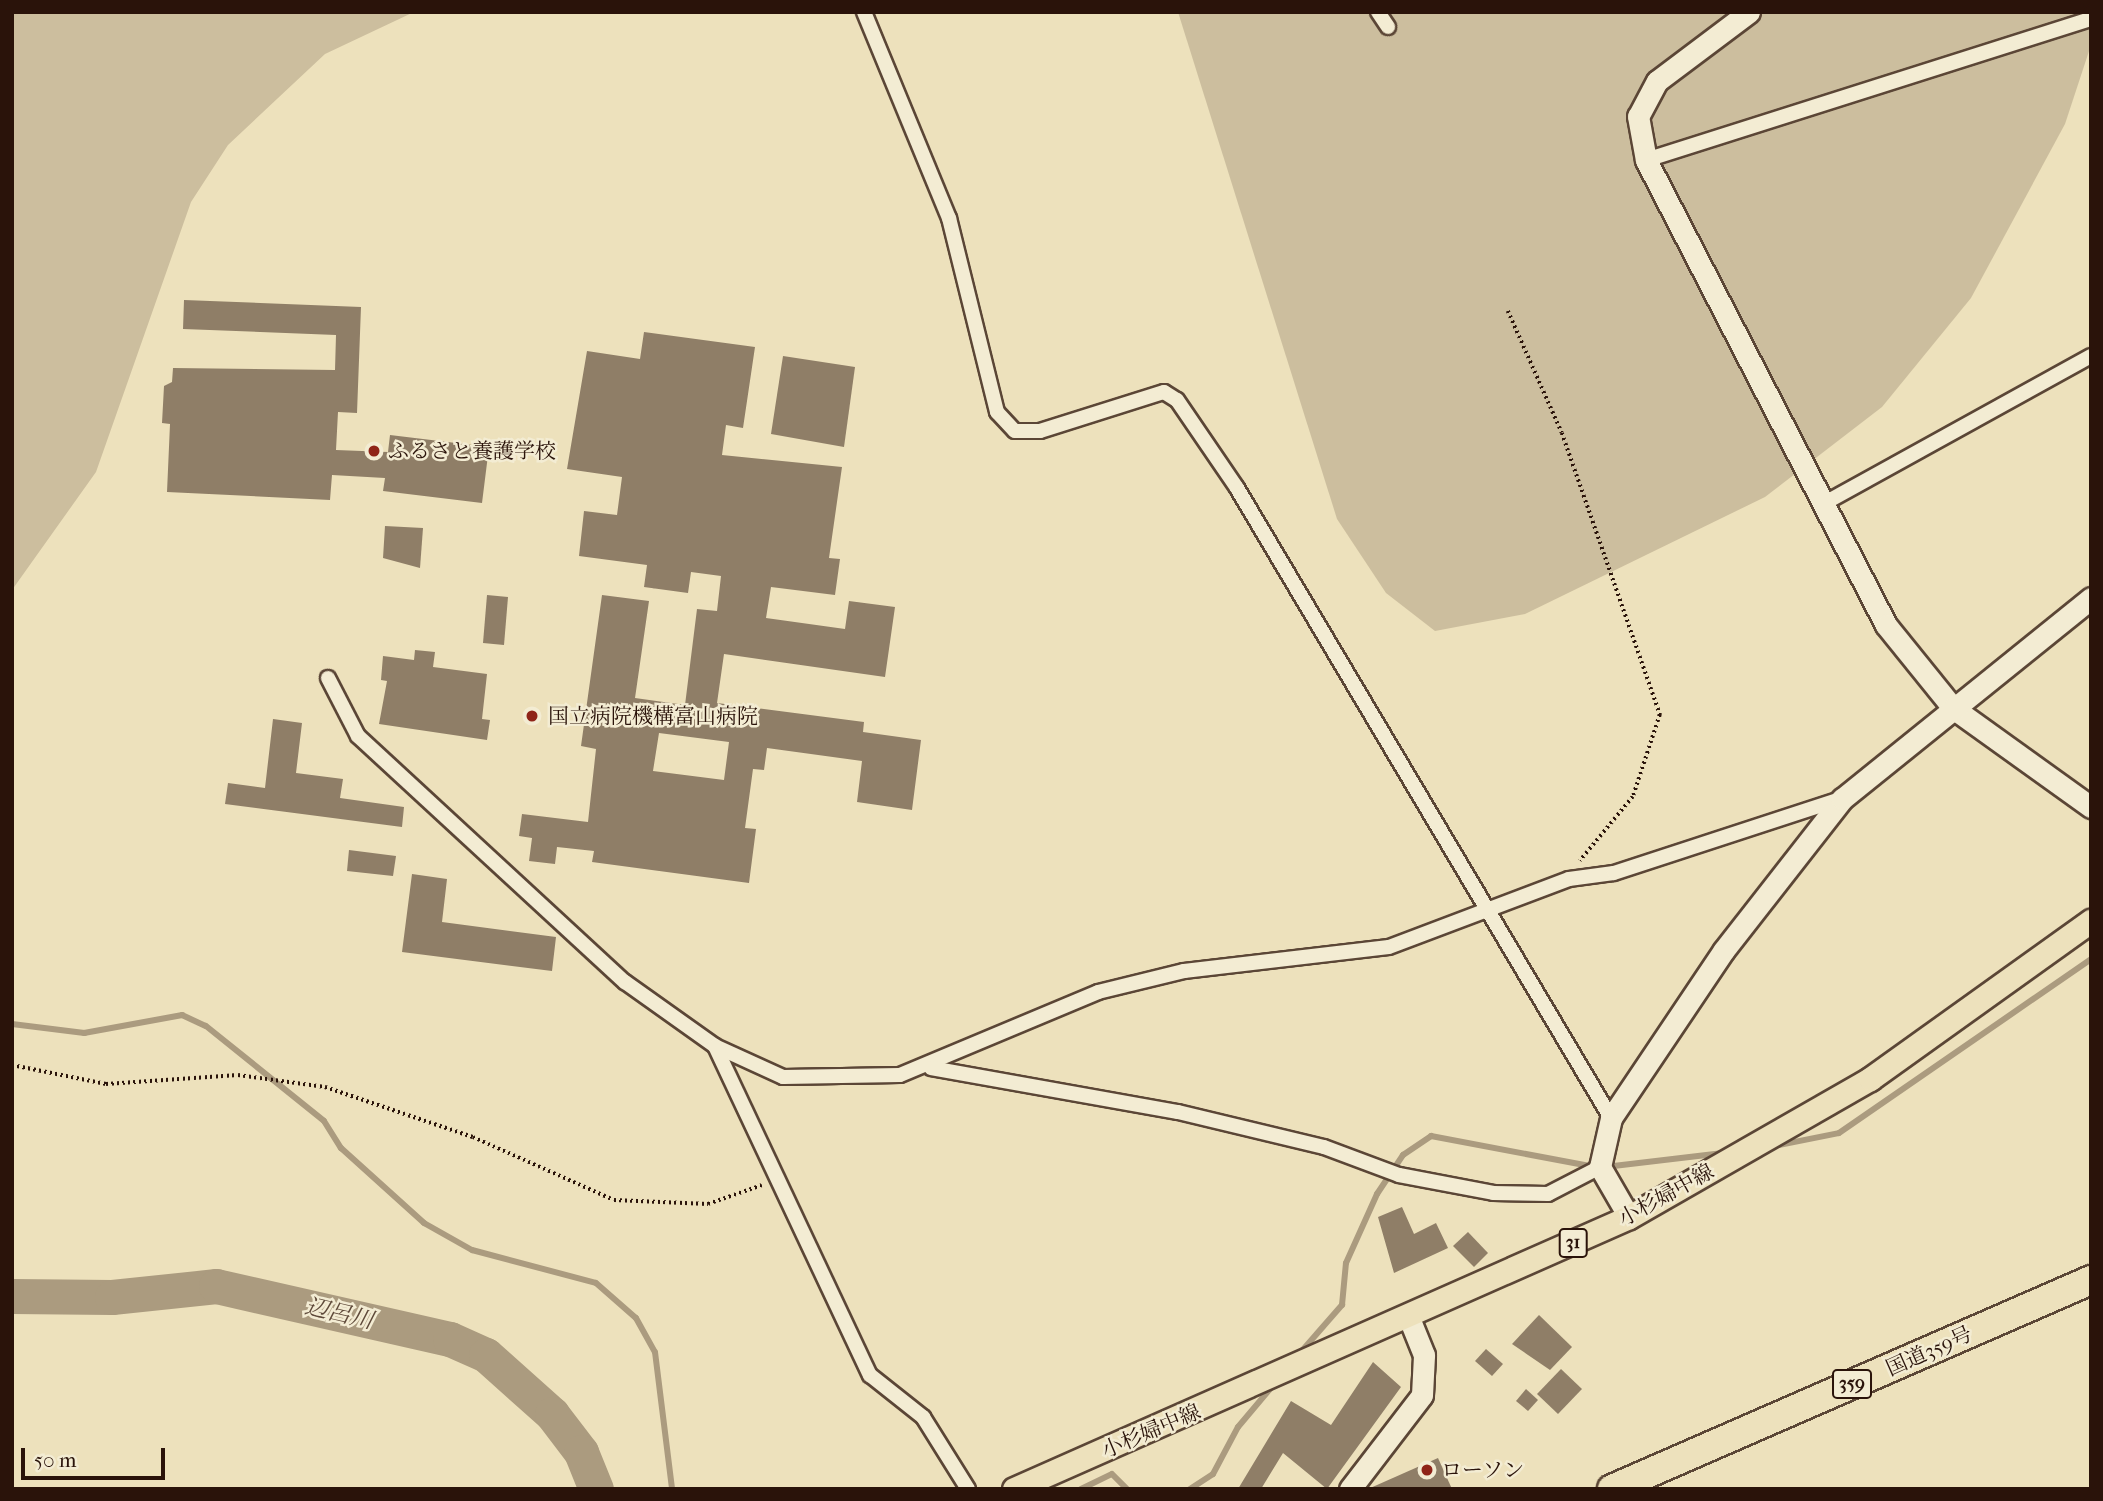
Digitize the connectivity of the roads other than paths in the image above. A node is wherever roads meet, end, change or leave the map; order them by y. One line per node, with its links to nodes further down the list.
1 (864, 12): 14 (street)
2 (1378, 12): 5 (street)
3 (1749, 12): 6 (street)
4 (2091, 19): 6 (street)
5 (1388, 27)
6 (1646, 160): 8 (street)
7 (2091, 356): 8 (street)
8 (1823, 504): 11 (street)
9 (2091, 598): 11 (street)
10 (328, 678): 16 (street)
11 (1953, 708): 12 (street); 13 (street)
12 (1842, 799): 14 (street); 18 (street)
13 (2091, 807)
14 (1488, 907): 17 (street); 18 (street)
15 (2091, 921): 20 (main road, 小杉婦中線 / 31)
16 (715, 1046): 17 (street); 23 (street)
17 (928, 1067): 19 (street)
18 (1611, 1118): 19 (street)
19 (1600, 1167): 20 (street)
20 (1629, 1217): 22 (main road, 小杉婦中線 / 31)
21 (2091, 1280): 26 (highway, 国道359号 / 359)
22 (1409, 1318): 24 (main road, 小杉婦中線 / 31); 25 (street)
23 (968, 1489)
24 (1014, 1489)
25 (1350, 1489)
26 (1612, 1489)

